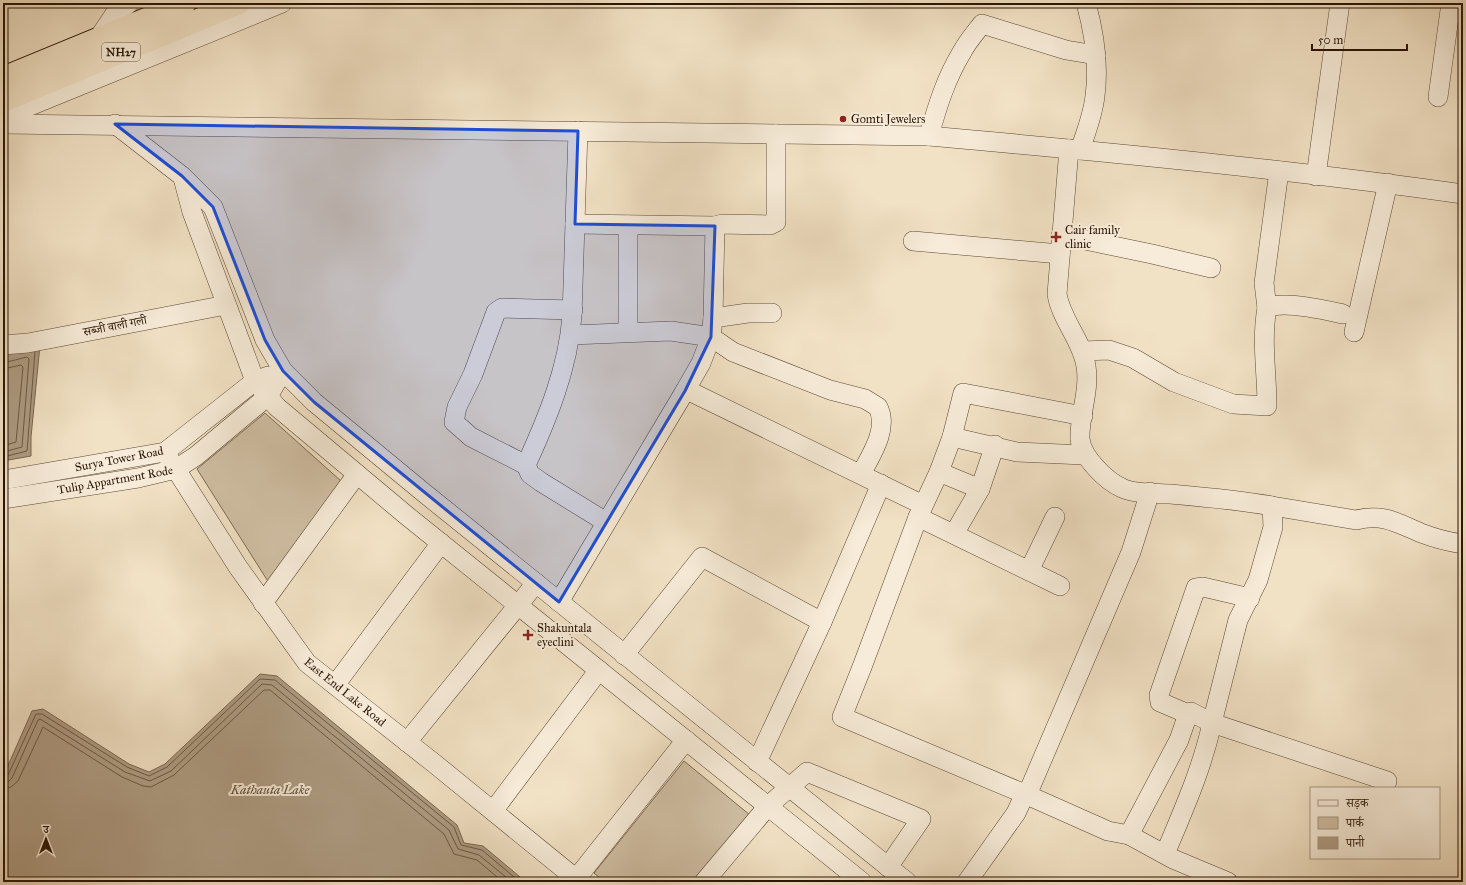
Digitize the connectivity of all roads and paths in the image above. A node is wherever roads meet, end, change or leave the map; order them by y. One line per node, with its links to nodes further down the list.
1 (185, 3): 8 (highway, NH27)
2 (239, 3): 12 (highway, NH27)
3 (282, 3): 13 (street)
4 (1086, 3): 9 (street)
5 (1340, 3): 22 (street)
6 (1451, 3): 11 (street)
7 (125, 4): 8 (street)
8 (98, 39): 10 (highway, NH27)
9 (1096, 55): 18 (street); 19 (street)
10 (3, 78)
11 (1438, 97)
12 (3, 101)
13 (3, 117)
14 (3, 124): 15 (street)
15 (115, 124): 16 (street); 21 (street)
16 (578, 131): 17 (street); 25 (street)
17 (776, 134): 18 (street); 27 (street)
18 (929, 136): 19 (street)
19 (1075, 149): 20 (street); 28 (street)
20 (1279, 171): 22 (street); 33 (street)
21 (182, 176): 32 (street); 44 (street)
22 (1316, 176): 23 (street)
23 (1388, 183): 24 (street); 39 (street)
24 (1463, 194)
25 (575, 224): 26 (street); 34 (street)
26 (628, 225): 27 (street); 38 (street)
27 (714, 226): 37 (street)
28 (1061, 235): 30 (street); 31 (street)
29 (913, 241): 30 (street)
30 (1060, 254): 43 (street)
31 (1211, 268)
32 (226, 305): 42 (street, सब्जी वाली गली); 45 (street)
33 (1267, 308): 36 (street); 43 (street)
34 (573, 310): 40 (street); 53 (street)
35 (772, 313): 37 (street)
36 (1343, 314)
37 (713, 318): 41 (street)
38 (628, 332): 40 (street); 41 (street)
39 (1354, 332)
40 (571, 335): 53 (street)
41 (711, 338): 46 (street); 57 (street)
42 (3, 345)
43 (1083, 351): 48 (street)
44 (283, 371): 45 (street, Surya Tower Road); 47 (street, Tulip Appartment Rode); 71 (street)
45 (255, 381): 47 (street); 51 (street, Surya Tower Road)
46 (686, 391): 57 (street); 66 (street)
47 (268, 396): 54 (street, Tulip Appartment Rode); 56 (street)
48 (1083, 416): 49 (street); 52 (street)
49 (952, 437): 50 (street); 55 (street)
50 (995, 445): 52 (street); 60 (street)
51 (165, 452): 54 (street, East End Lake Road); 58 (street, Surya Tower Road)
52 (1084, 455): 61 (street)
53 (526, 465): 66 (street)
54 (176, 469): 62 (street, Tulip Appartment Rode); 75 (street, East End Lake Road)
55 (939, 472): 60 (street); 64 (street)
56 (357, 474): 68 (street); 75 (street)
57 (861, 474): 59 (street)
58 (3, 480)
59 (881, 484): 64 (street); 77 (street)
60 (980, 489): 67 (street)
61 (1150, 492): 63 (street); 88 (street)
62 (3, 499)
63 (1272, 506): 69 (street); 73 (street)
64 (920, 511): 67 (street); 88 (street)
65 (1055, 517): 70 (street)
66 (606, 522): 74 (street)
67 (954, 534): 70 (street)
68 (441, 544): 76 (street); 80 (street)
69 (1463, 544)
70 (1029, 571): 72 (street)
71 (536, 584): 74 (street); 76 (street)
72 (1060, 586)
73 (1250, 598): 81 (street); 82 (street)
74 (559, 602): 78 (street)
75 (264, 603): 80 (street, East End Lake Road)
76 (518, 605): 79 (street); 84 (street)
77 (822, 622): 78 (street); 85 (street)
78 (624, 655): 85 (street)
79 (599, 670): 83 (street); 90 (street)
80 (335, 685): 84 (street, East End Lake Road)
81 (1188, 714): 82 (street); 91 (street)
82 (1212, 723): 87 (street); 92 (street)
83 (686, 740): 89 (street); 96 (street)
84 (407, 742): 90 (street, East End Lake Road)
85 (757, 762): 86 (street)
86 (788, 787): 89 (street); 93 (street); 93 (street)
87 (1385, 787)
88 (1027, 795): 91 (street); 99 (street)
89 (768, 806): 95 (street); 97 (street)
90 (493, 810): 96 (street, East End Lake Road)
91 (1129, 834): 92 (street)
92 (1165, 854): 94 (street)
93 (888, 867): 98 (street)
94 (1197, 877): 100 (street)
95 (854, 879)
96 (578, 880)
97 (704, 882)
98 (907, 882)
99 (967, 882)
100 (1228, 882)

